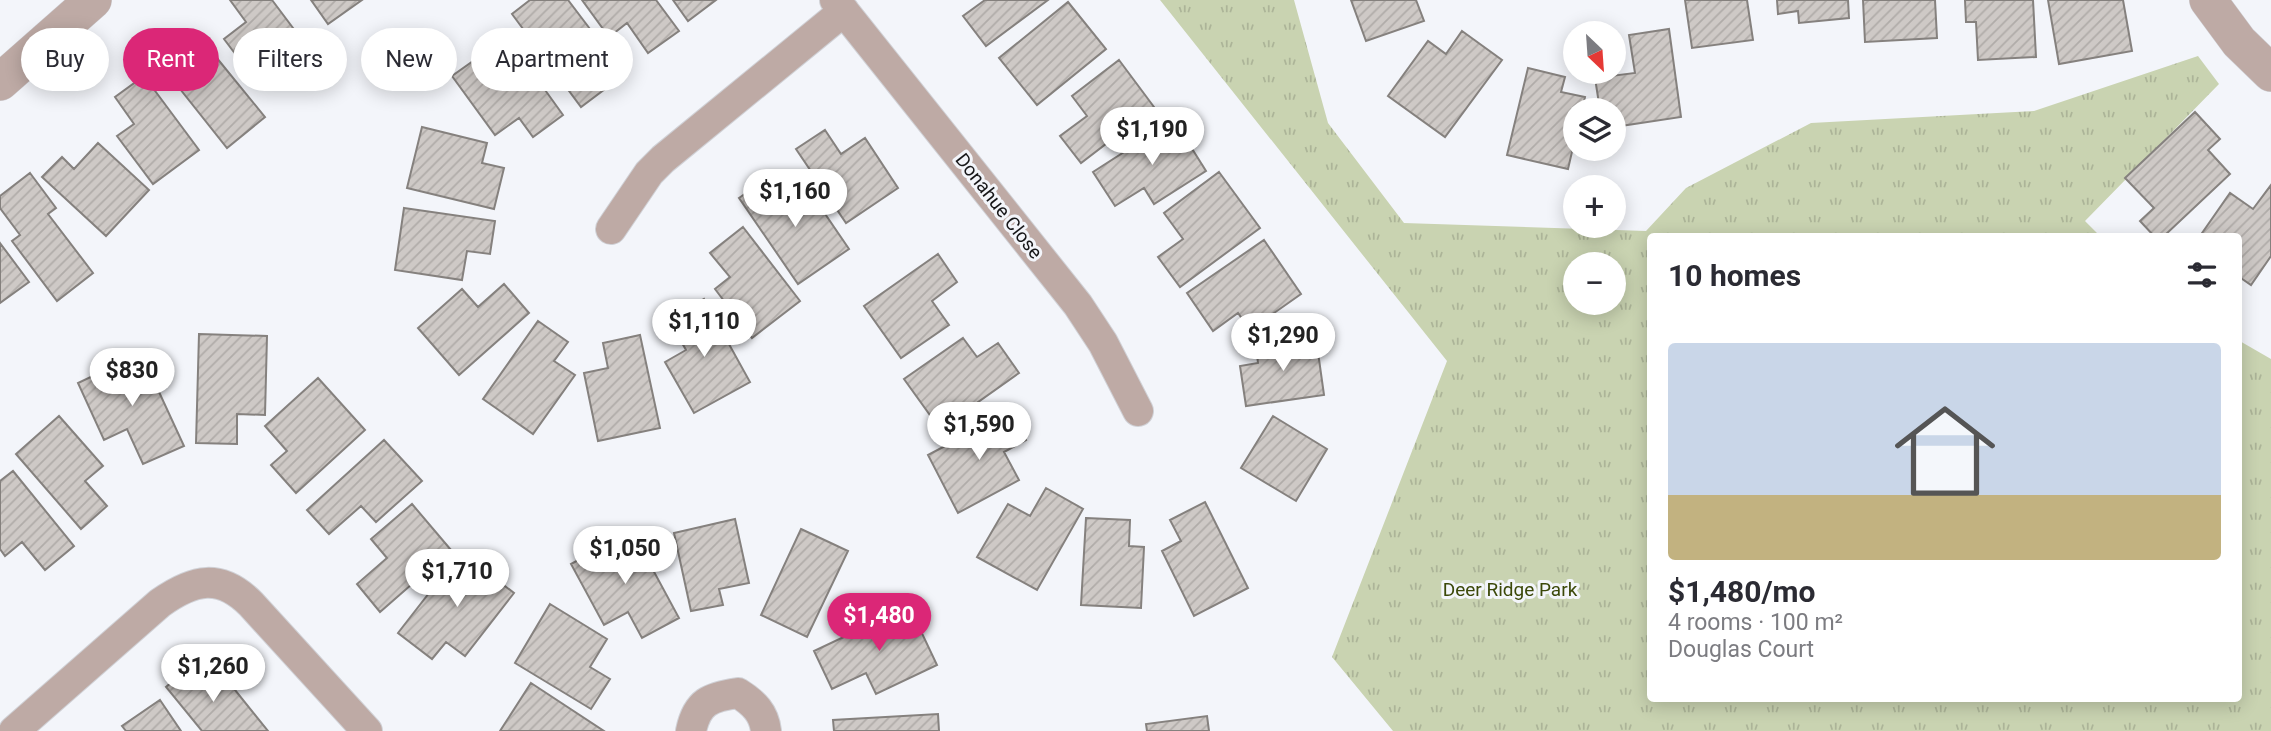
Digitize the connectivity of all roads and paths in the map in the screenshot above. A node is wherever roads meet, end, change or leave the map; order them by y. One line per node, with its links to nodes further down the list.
1 (93, 0): 5 (street)
2 (2208, 0): 4 (street)
3 (840, 6): 6 (street, Donahue Close); 7 (street, Donahue Close)
4 (2271, 72)
5 (0, 82)
6 (611, 229)
7 (1138, 411)
8 (14, 731): 9 (street)
9 (367, 731)
10 (691, 731): 11 (street)
11 (766, 731)

